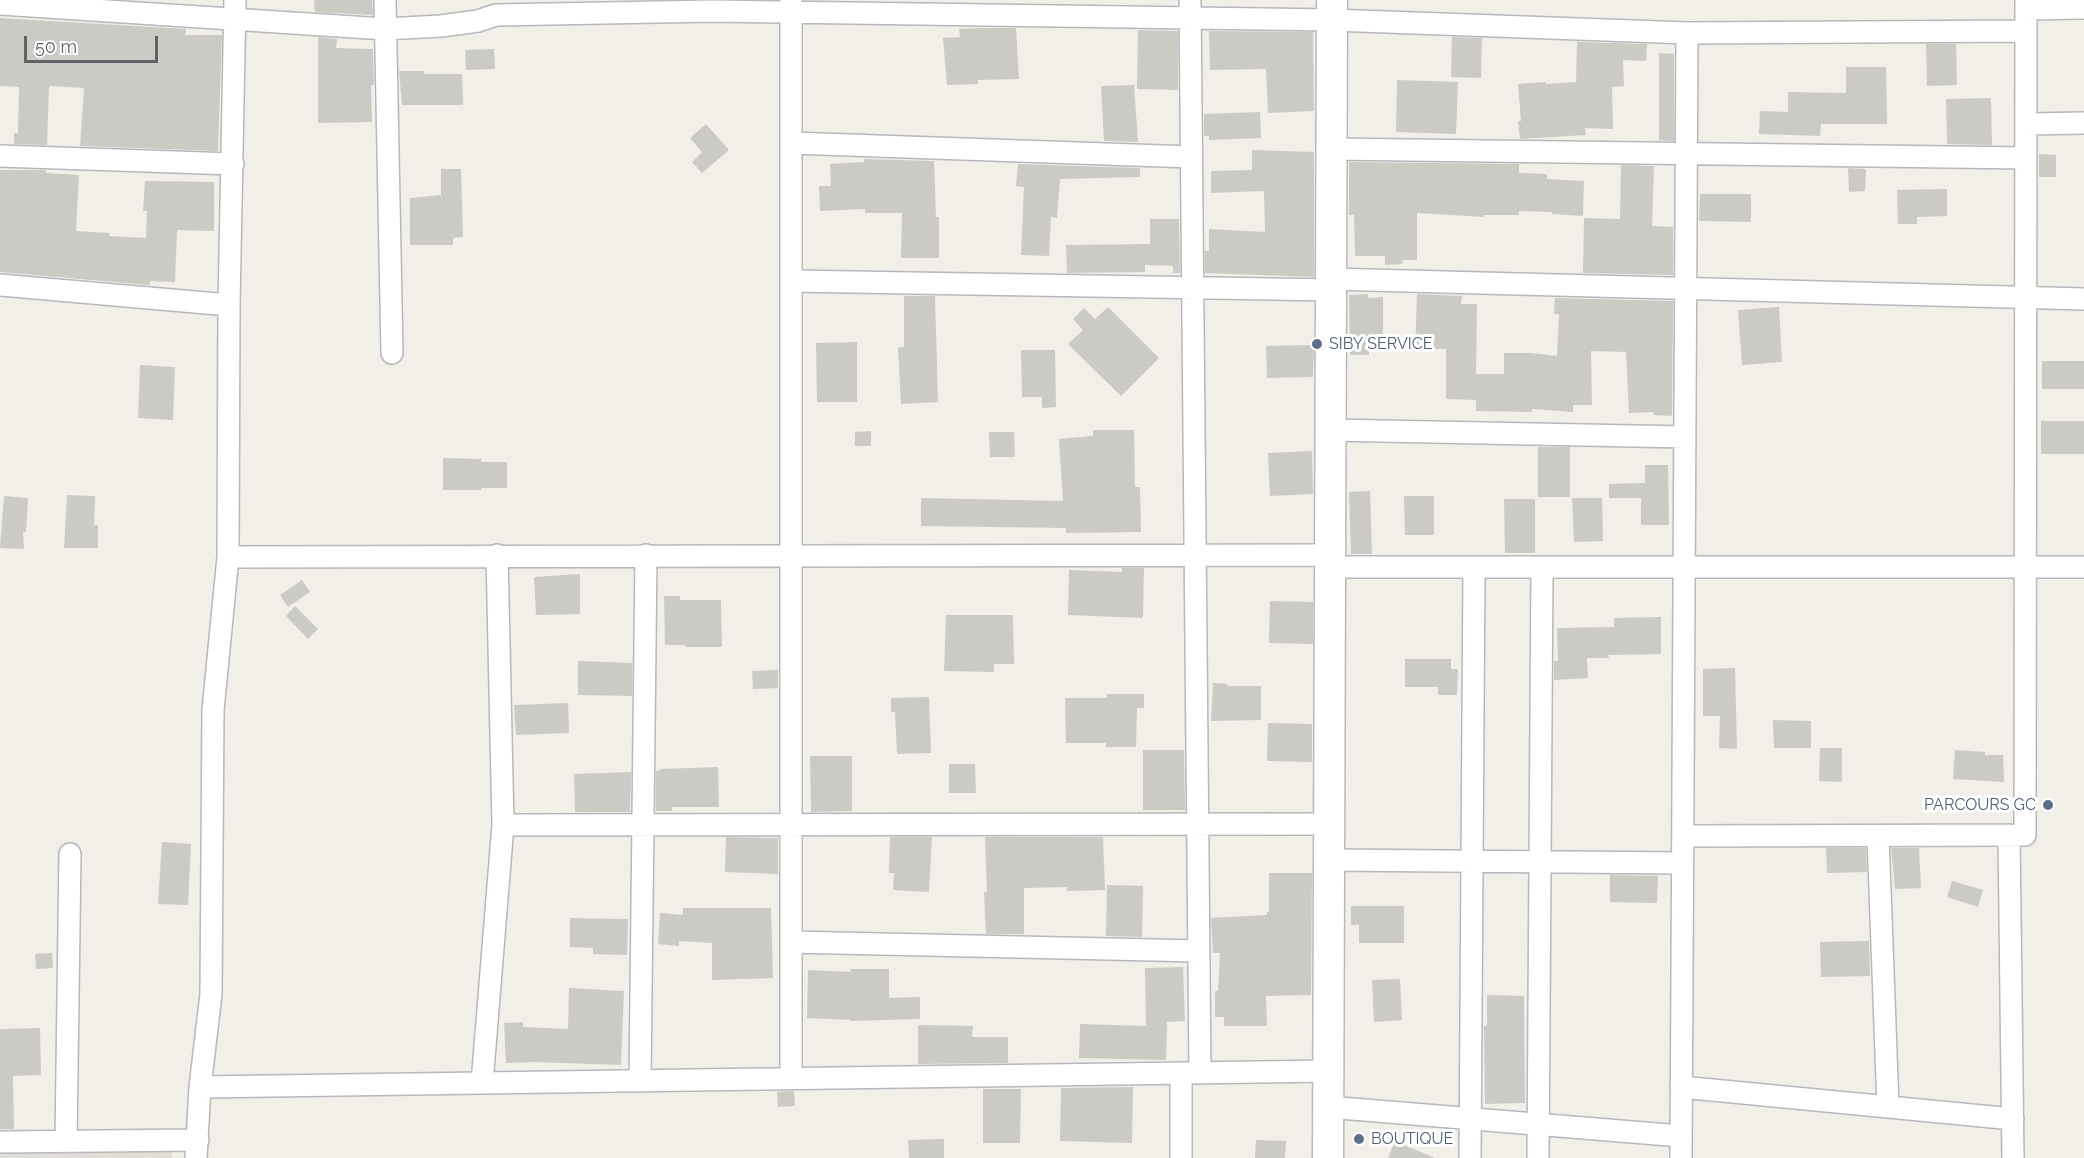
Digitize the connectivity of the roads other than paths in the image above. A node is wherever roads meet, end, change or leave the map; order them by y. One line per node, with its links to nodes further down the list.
1 (385, 0): 11 (street)
2 (0, 4): 9 (street)
3 (2026, 4): 7 (street); 12 (street)
4 (716, 5): 5 (street); 6 (street)
5 (791, 6): 8 (street); 16 (street)
6 (497, 8): 11 (street)
7 (2084, 8)
8 (1190, 9): 10 (street); 20 (street)
9 (235, 10): 11 (street); 22 (street)
10 (1332, 10): 13 (street); 17 (street)
11 (385, 29): 31 (street)
12 (2026, 31): 13 (street); 15 (street)
13 (1688, 33): 18 (street)
14 (2084, 123): 15 (street)
15 (2026, 124): 21 (street)
16 (792, 143): 20 (street); 23 (street)
17 (1332, 149): 18 (street); 24 (street)
18 (1687, 154): 21 (street); 27 (street)
19 (0, 156): 22 (street)
20 (1191, 157): 26 (street)
21 (2026, 158): 28 (street)
22 (233, 164): 30 (street)
23 (792, 281): 26 (street); 36 (street)
24 (1331, 284): 26 (street); 27 (street); 32 (street)
25 (0, 285): 30 (street)
26 (1193, 287): 37 (street)
27 (1686, 289): 28 (street); 33 (street)
28 (2026, 298): 29 (street); 43 (street)
29 (2084, 299)
30 (229, 305): 38 (street)
31 (392, 353)
32 (1330, 430): 33 (street); 39 (street)
33 (1685, 436): 42 (street)
34 (497, 555): 35 (street); 38 (street); 47 (street)
35 (646, 555): 36 (street); 48 (street)
36 (791, 555): 37 (street); 49 (street)
37 (1195, 555): 39 (street); 45 (street)
38 (228, 557): 65 (street)
39 (1330, 561): 40 (street); 46 (street)
40 (1474, 567): 41 (street); 55 (street)
41 (1542, 567): 42 (street); 56 (street)
42 (1684, 567): 43 (street); 51 (street)
43 (2025, 567): 44 (street); 50 (street)
44 (2084, 567)
45 (1198, 824): 46 (street); 49 (street); 59 (street)
46 (1329, 824): 54 (street)
47 (503, 825): 48 (street); 64 (street)
48 (643, 825): 49 (street); 63 (street)
49 (792, 825): 58 (street)
50 (2009, 835): 52 (street); 70 (street)
51 (1683, 836): 52 (street); 57 (street)
52 (1878, 836): 68 (street)
53 (70, 854): 73 (street)
54 (1329, 860): 55 (street); 60 (street)
55 (1472, 861): 56 (street); 69 (street)
56 (1540, 862): 57 (street); 71 (street)
57 (1682, 863): 66 (street)
58 (791, 942): 59 (street); 62 (street)
59 (1199, 951): 61 (street)
60 (1328, 1071): 61 (street); 67 (street)
61 (1191, 1073): 62 (street); 76 (street)
62 (791, 1078): 63 (street)
63 (640, 1081): 64 (street)
64 (482, 1083): 65 (street)
65 (200, 1087): 75 (street)
66 (1681, 1087): 68 (street); 72 (street)
67 (1328, 1107): 69 (street); 77 (street)
68 (1888, 1107): 70 (street)
69 (1470, 1118): 71 (street); 78 (street)
70 (2013, 1119): 81 (street)
71 (1539, 1124): 72 (street); 79 (street)
72 (1681, 1136): 80 (street)
73 (66, 1141): 74 (street); 75 (street)
74 (0, 1142)
75 (197, 1149)
76 (1181, 1158)
77 (1328, 1158)
78 (1470, 1158)
79 (1538, 1158)
80 (1680, 1158)
81 (2013, 1158)

